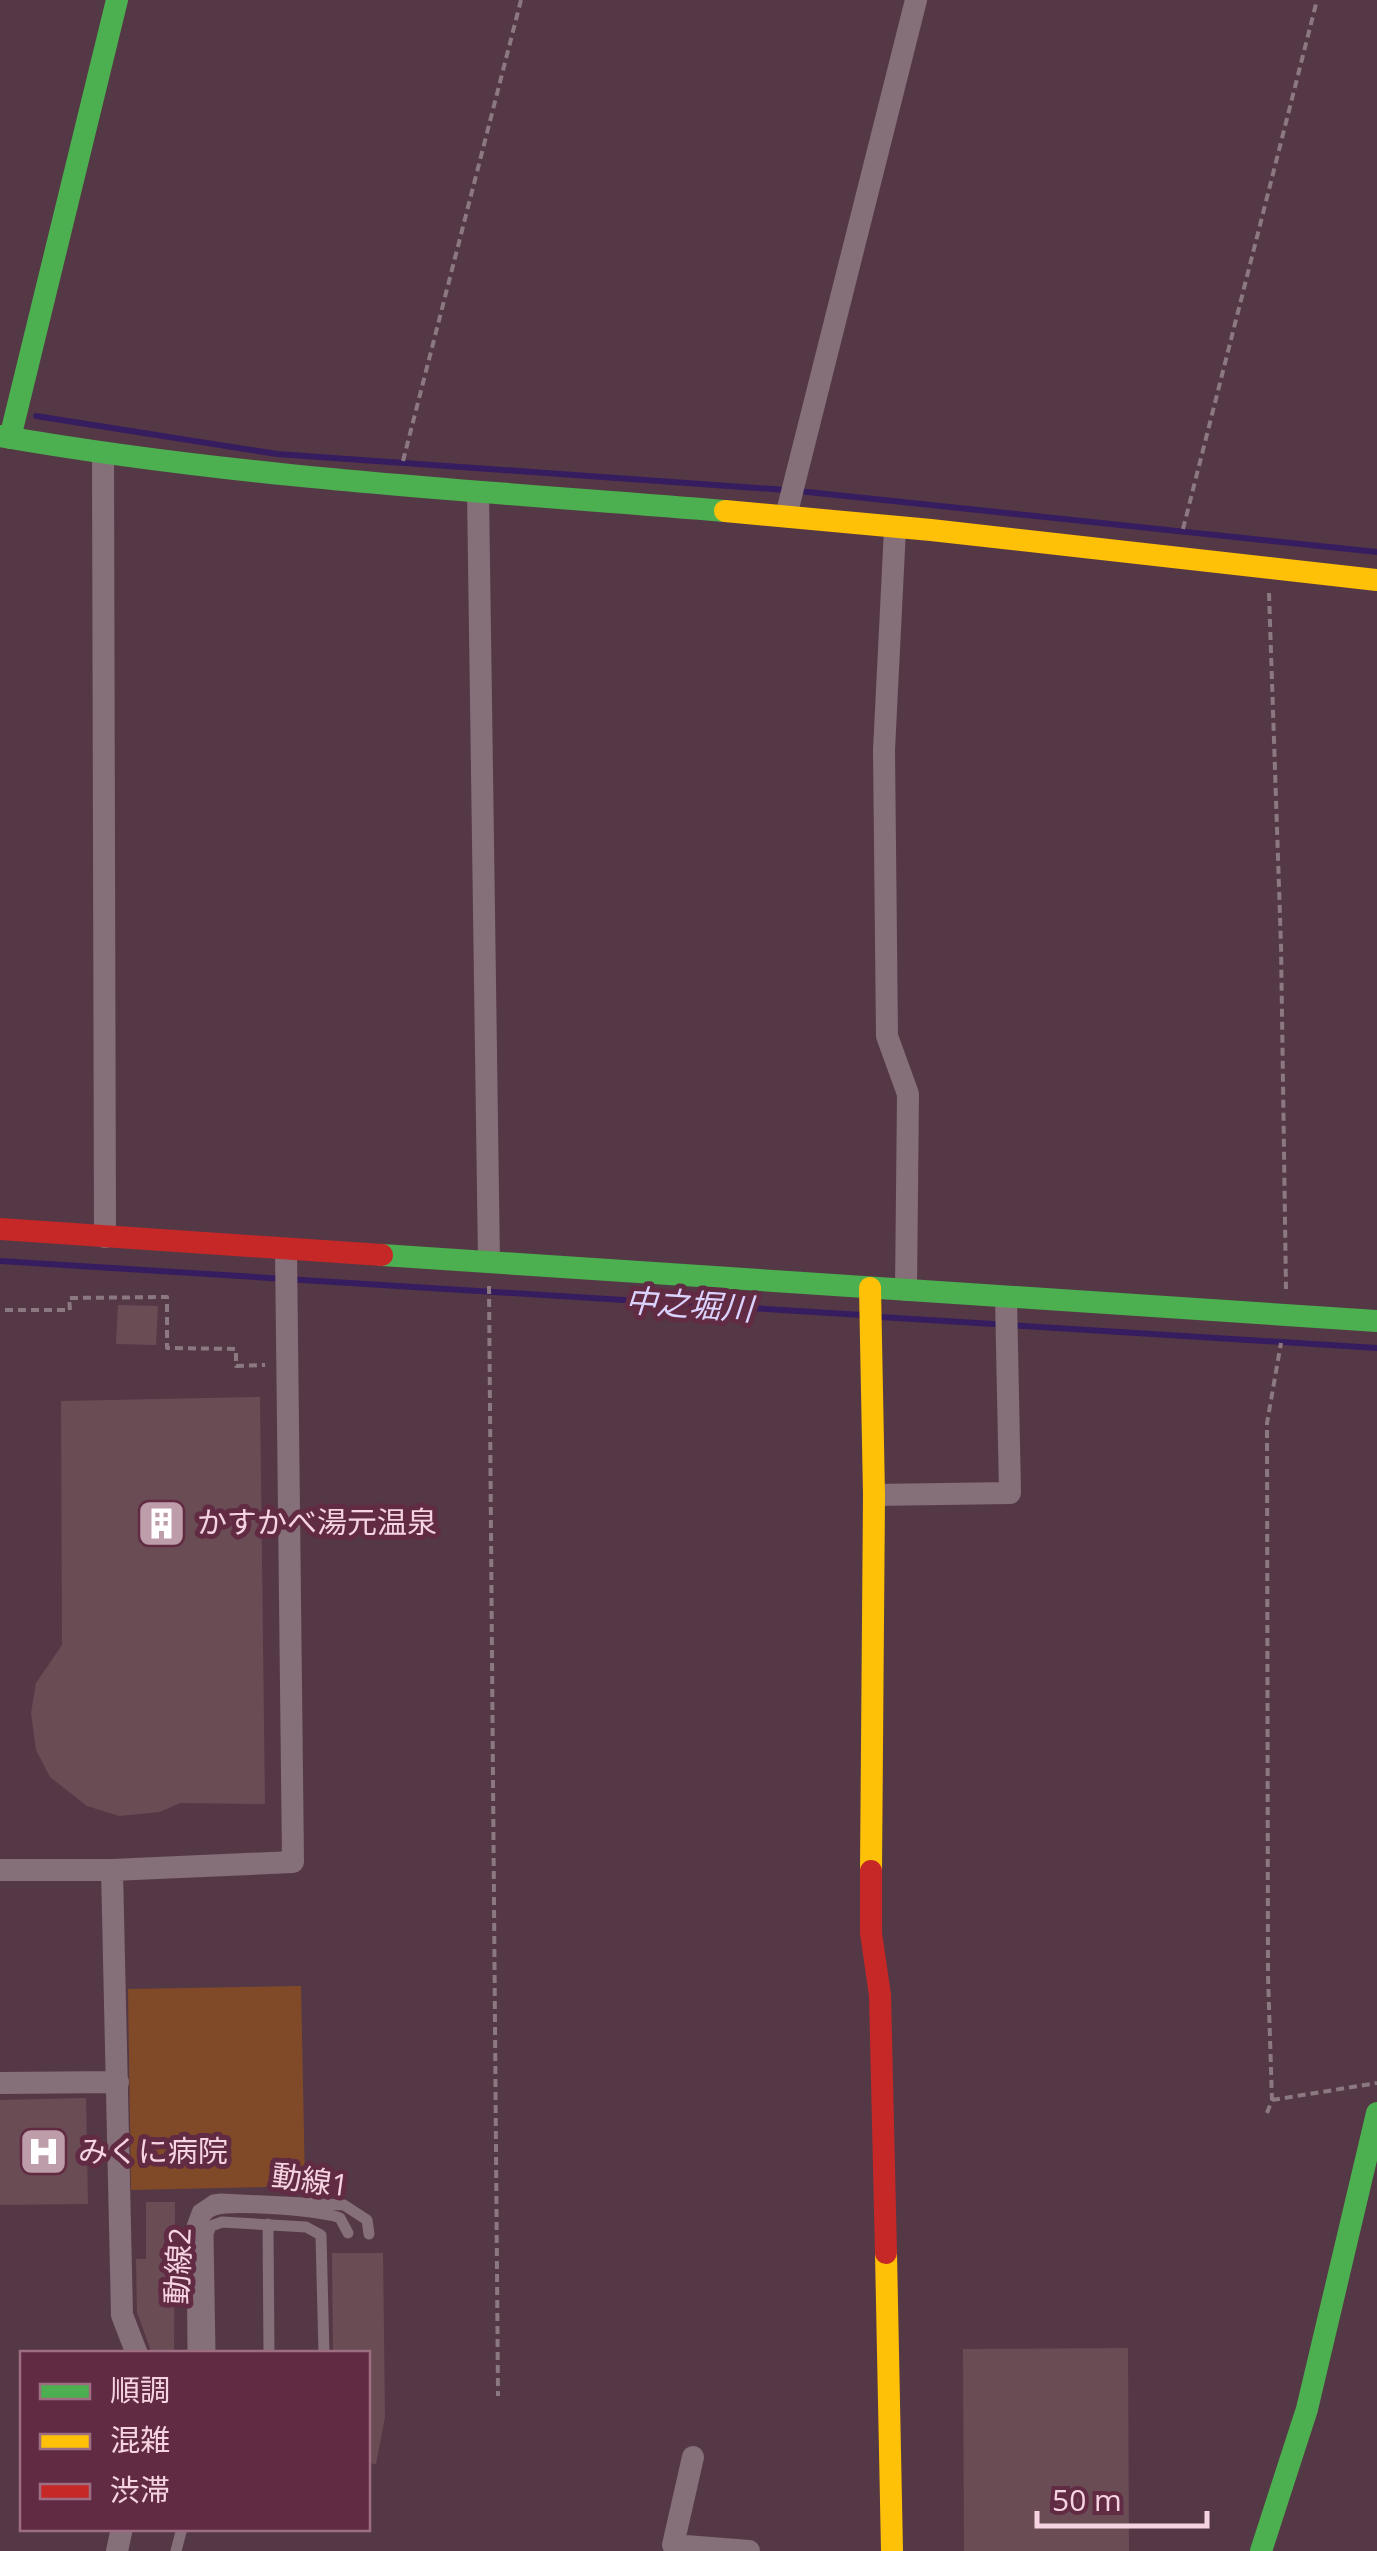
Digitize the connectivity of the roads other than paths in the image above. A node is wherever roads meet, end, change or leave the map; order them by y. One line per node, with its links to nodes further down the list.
1 (117, 0): 3 (street)
2 (916, 0): 6 (street)
3 (5, 437): 4 (street)
4 (103, 456): 5 (street); 10 (street)
5 (478, 492): 6 (street); 12 (street)
6 (787, 511): 7 (street)
7 (896, 529): 8 (street); 14 (street)
8 (1377, 580)
9 (0, 1229): 10 (street)
10 (105, 1236): 11 (street)
11 (286, 1257): 12 (street); 19 (street)
12 (489, 1262): 13 (street)
13 (870, 1288): 14 (street); 17 (street)
14 (906, 1290): 15 (street)
15 (1006, 1297): 16 (street); 17 (street)
16 (1377, 1321)
17 (874, 1495): 36 (street)
18 (0, 1870): 19 (street)
19 (112, 1870): 20 (street)
20 (118, 2082): 21 (street); 26 (street)
21 (0, 2083)
22 (1377, 2113): 37 (street)
23 (268, 2224): 29 (lane); 30 (lane); 31 (lane)
24 (348, 2233): 28 (lane, 動線2)
25 (370, 2234): 27 (lane, 動線1)
26 (136, 2351)
27 (193, 2351)
28 (201, 2351)
29 (210, 2351)
30 (269, 2351)
31 (324, 2351)
32 (693, 2457): 35 (street)
33 (181, 2532): 34 (lane)
34 (178, 2551)
35 (749, 2551)
36 (892, 2551)
37 (1261, 2551)

